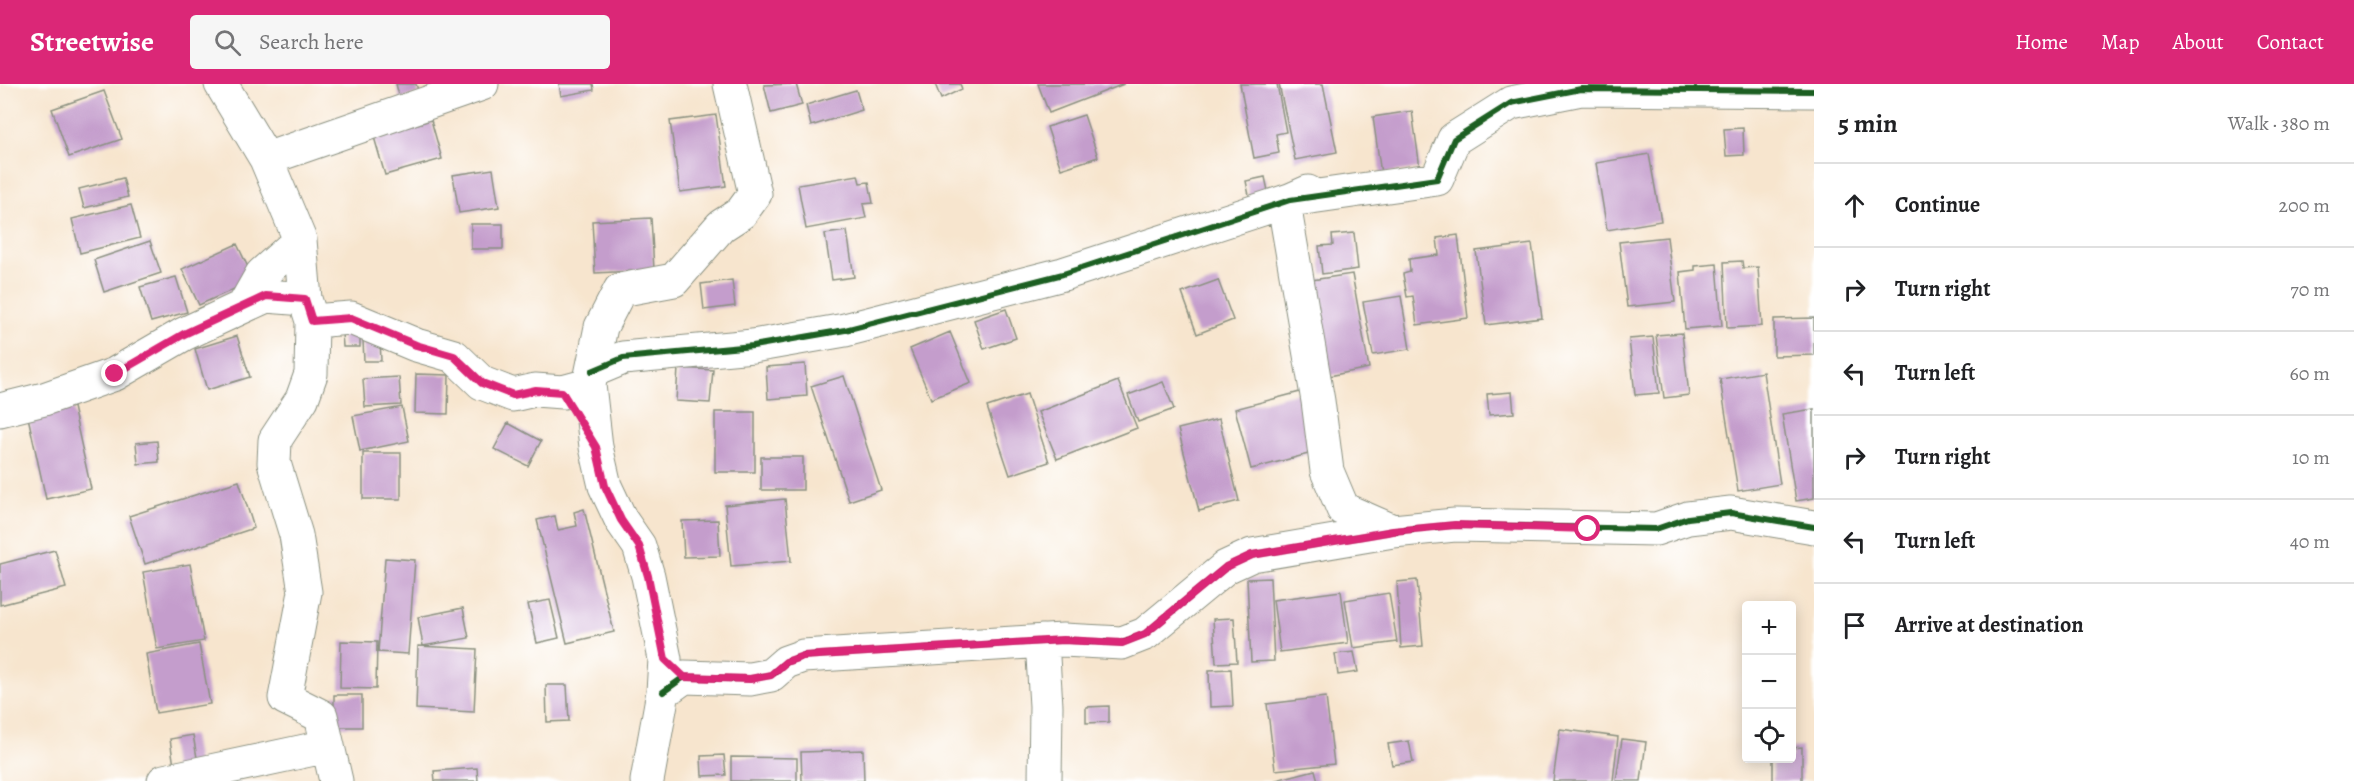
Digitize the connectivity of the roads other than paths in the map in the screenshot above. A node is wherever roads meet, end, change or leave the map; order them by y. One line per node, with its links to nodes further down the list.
1 (221, 84): 5 (street)
2 (482, 84): 5 (street)
3 (730, 84): 11 (street)
4 (1814, 91): 7 (street)
5 (266, 159): 8 (street)
6 (1338, 180): 7 (street)
7 (1290, 200): 11 (street); 13 (street)
8 (300, 240): 9 (street); 10 (street)
9 (245, 304): 10 (street); 12 (street)
10 (308, 310): 11 (street); 19 (street)
11 (581, 383): 18 (street)
12 (0, 410)
13 (1343, 509): 15 (street); 16 (street)
14 (1814, 527): 15 (street)
15 (1393, 531): 16 (street)
16 (1325, 541): 17 (street)
17 (1042, 641): 18 (street); 23 (street)
18 (671, 676): 22 (street)
19 (328, 746): 20 (street); 21 (street)
20 (164, 781)
21 (336, 781)
22 (647, 781)
23 (1045, 781)

